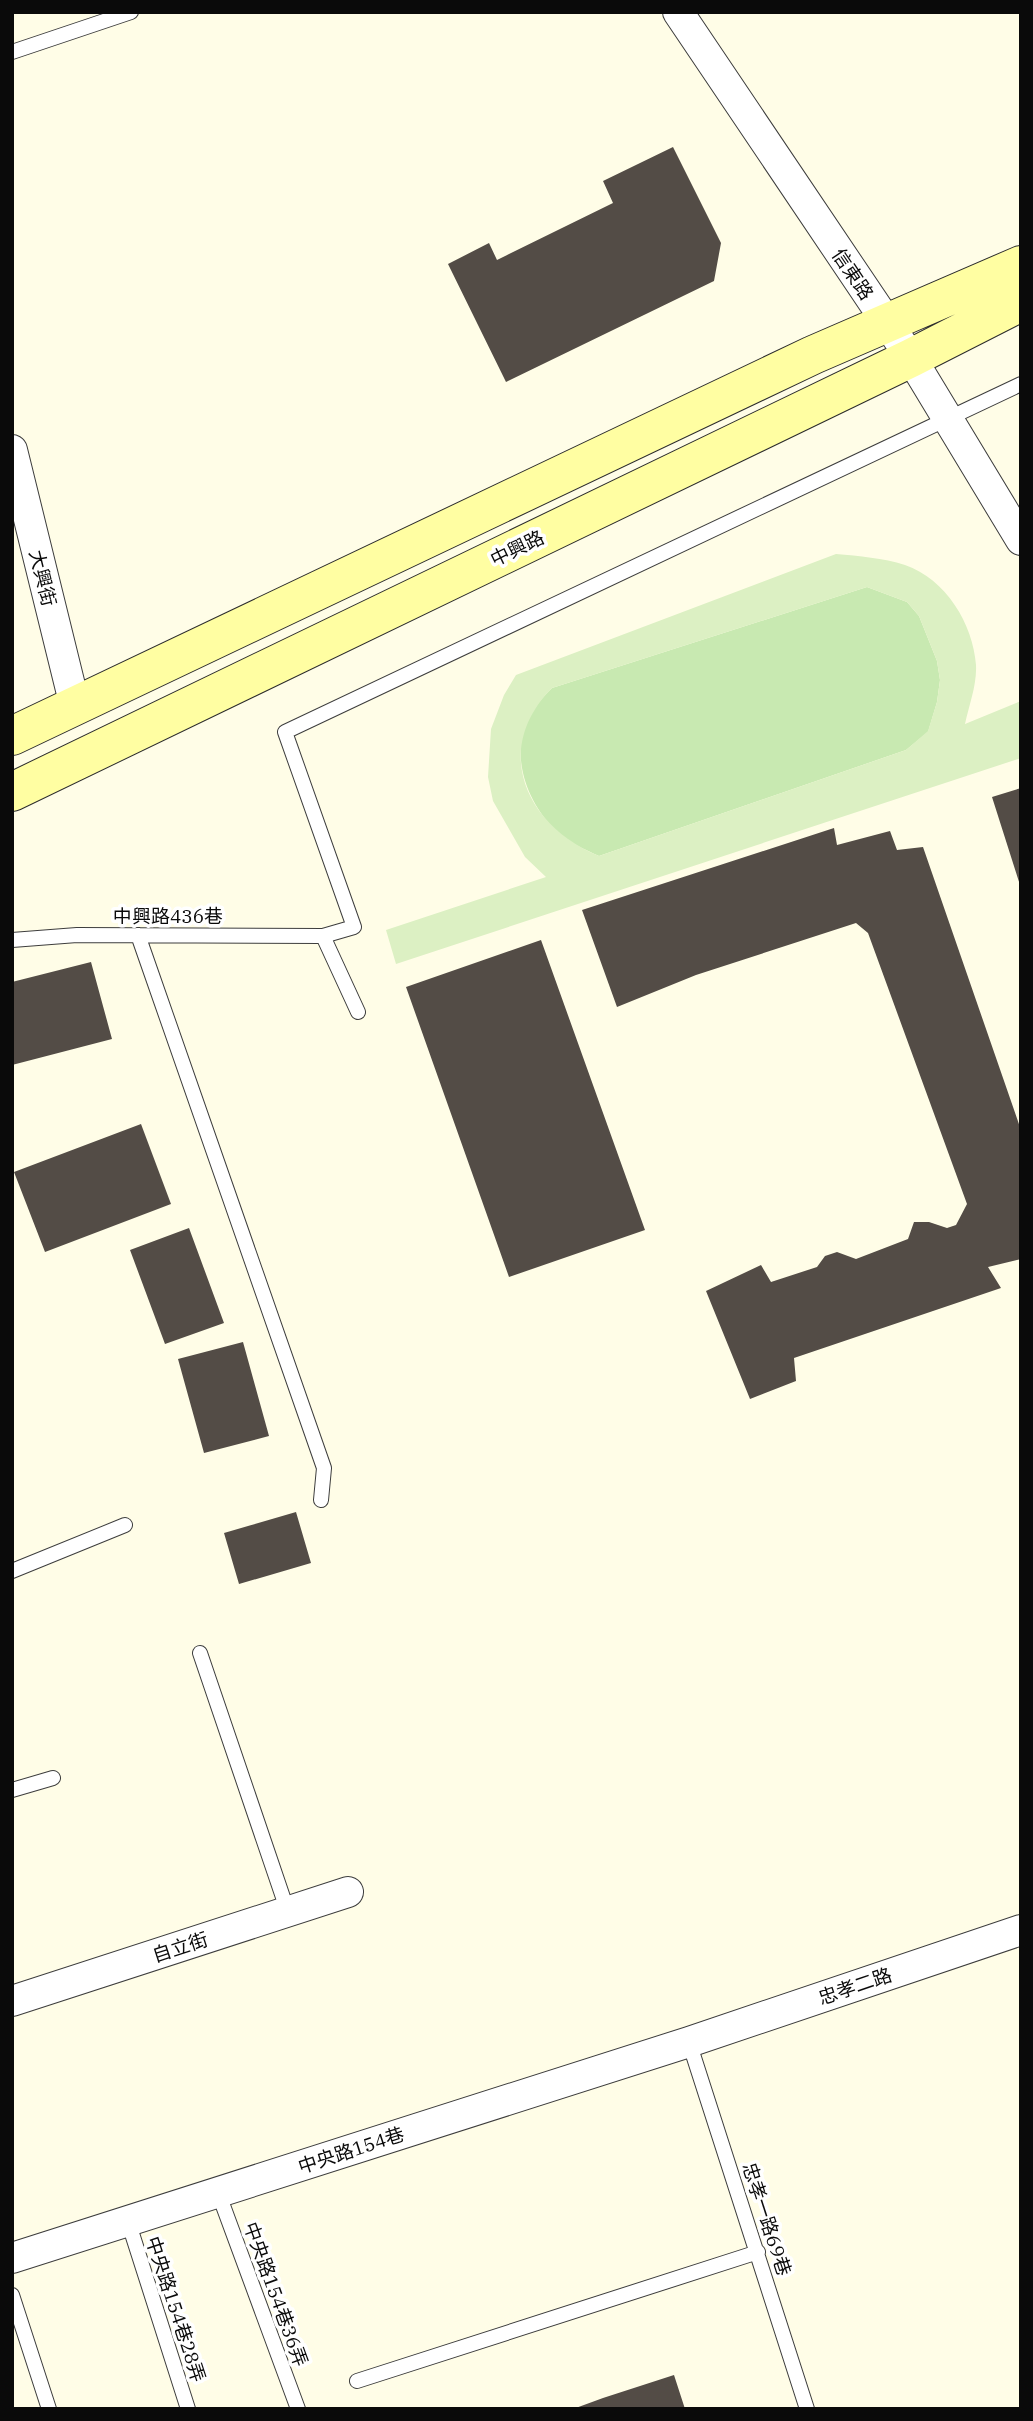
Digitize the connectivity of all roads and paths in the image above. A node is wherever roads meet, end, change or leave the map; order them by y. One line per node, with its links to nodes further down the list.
1 (131, 12): 3 (lane)
2 (678, 12): 6 (street, 信東路)
3 (12, 52)
4 (1021, 265): 6 (street)
5 (1021, 302): 7 (street, 中興路)
6 (887, 324): 7 (street, 信東路); 12 (street)
7 (911, 358): 9 (street, 信東路); 14 (street, 中興路)
8 (1021, 384): 9 (lane)
9 (949, 420): 11 (street, 信東路); 16 (lane)
10 (12, 450): 12 (street, 大興街)
11 (1021, 540)
12 (75, 706): 13 (street)
13 (12, 736)
14 (12, 792)
15 (138, 935): 16 (lane, 中興路436巷); 17 (lane, 中興路436巷); 19 (lane)
16 (323, 936): 18 (lane)
17 (12, 940)
18 (358, 1012)
19 (321, 1500)
20 (125, 1525): 21 (lane)
21 (12, 1571)
22 (200, 1653): 26 (lane)
23 (53, 1778): 24 (lane)
24 (12, 1790)
25 (348, 1892): 26 (street, 自立街)
26 (288, 1912): 28 (street, 自立街)
27 (1021, 1930): 29 (street, 忠孝二路)
28 (12, 2001)
29 (689, 2042): 30 (street, 中央路154巷); 32 (lane, 忠孝一路69巷)
30 (218, 2192): 31 (street, 中央路154巷); 38 (lane, 中央路154巷36弄)
31 (128, 2221): 33 (street, 中央路154巷); 37 (lane, 中央路154巷28弄)
32 (758, 2252): 35 (lane); 39 (lane, 忠孝一路69巷)
33 (12, 2258)
34 (12, 2295): 36 (lane)
35 (357, 2381)
36 (49, 2409)
37 (188, 2409)
38 (298, 2409)
39 (807, 2409)

